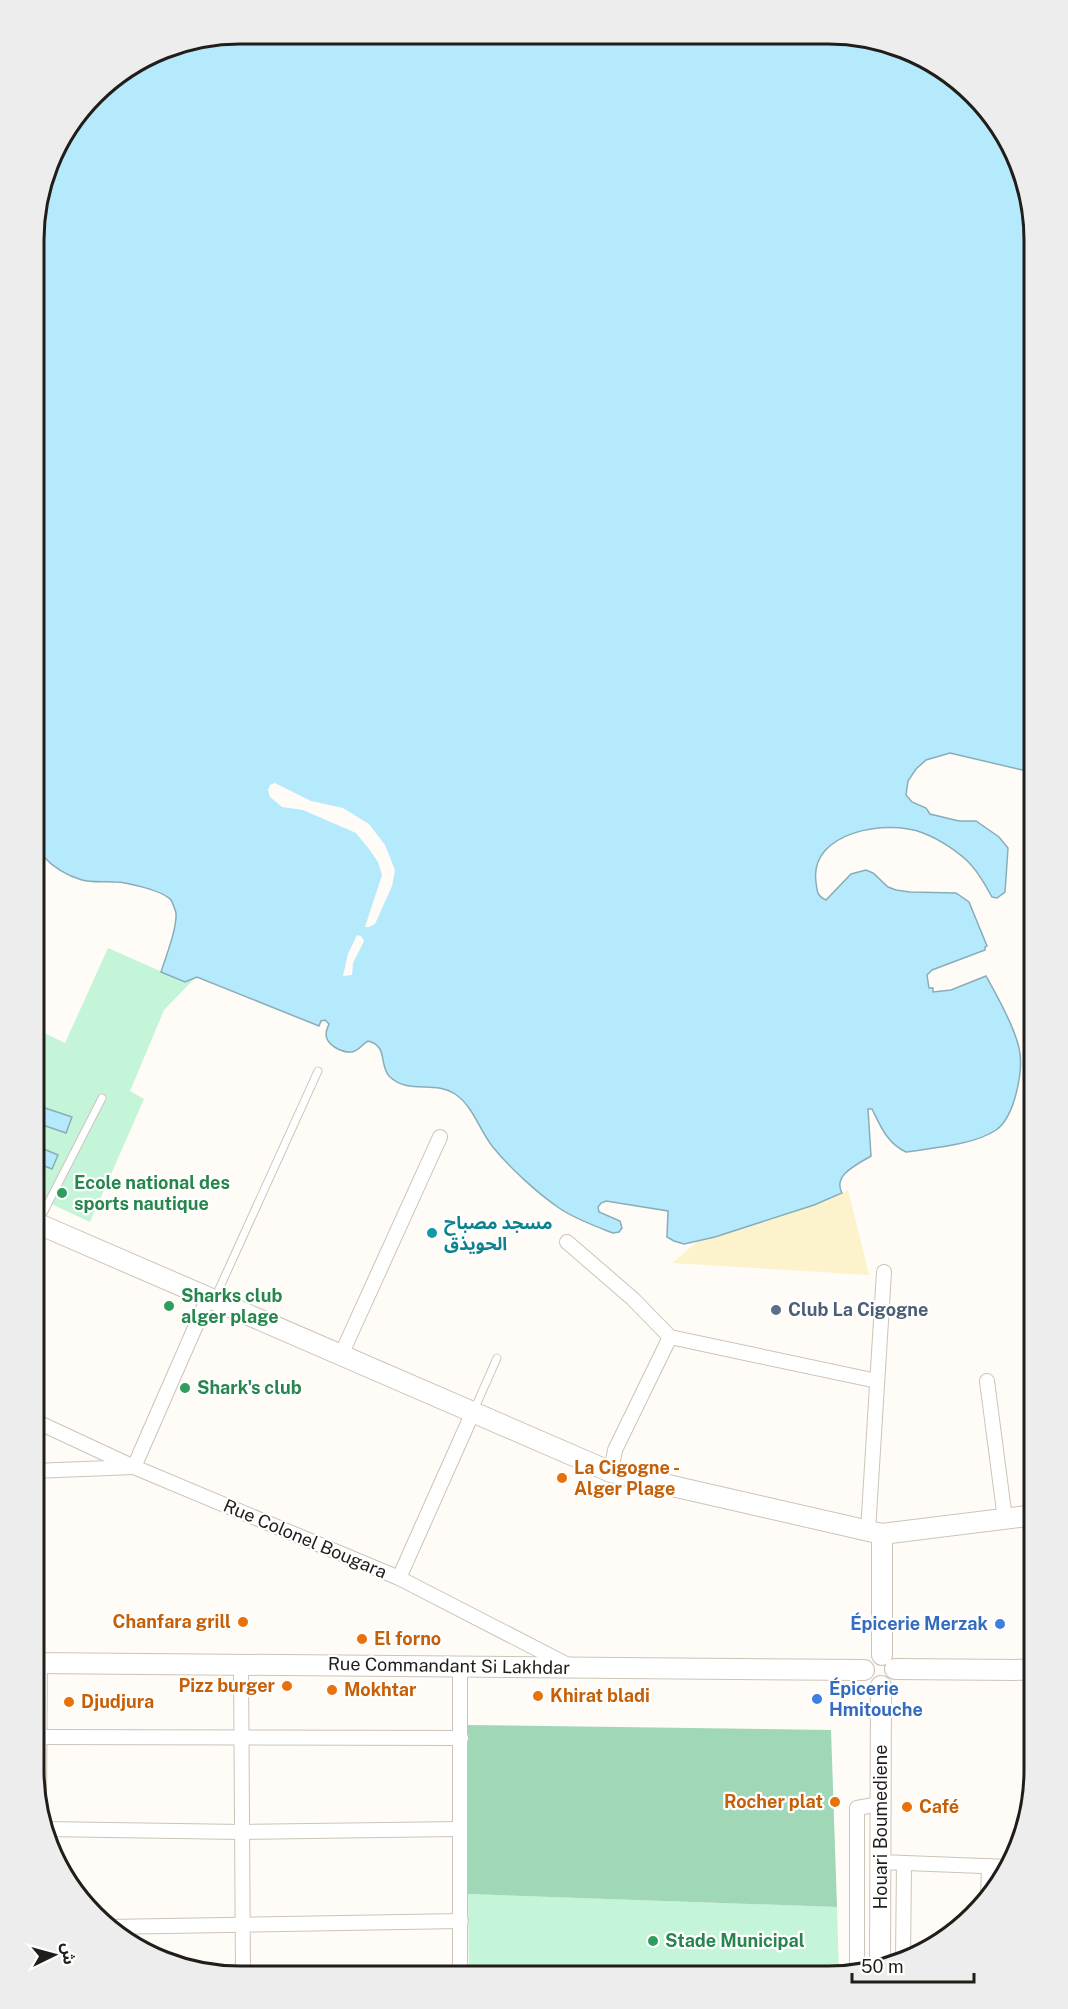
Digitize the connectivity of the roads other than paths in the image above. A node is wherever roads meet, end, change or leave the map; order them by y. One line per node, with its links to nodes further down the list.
1 (318, 1071): 8 (lane)
2 (102, 1098): 4 (lane)
3 (440, 1137): 10 (street)
4 (44, 1207)
5 (44, 1226): 8 (main road)
6 (567, 1242): 9 (street)
7 (884, 1272): 12 (street)
8 (211, 1299): 10 (main road); 16 (street)
9 (670, 1337): 12 (street); 18 (street)
10 (341, 1355): 14 (main road)
11 (497, 1358): 14 (lane)
12 (877, 1381): 21 (street)
13 (987, 1381): 20 (street)
14 (472, 1412): 18 (main road); 22 (street)
15 (44, 1425): 16 (street, Rue Colonel Bougara)
16 (134, 1467): 17 (street); 22 (street, Rue Colonel Bougara)
17 (44, 1471)
18 (611, 1472): 21 (main road)
19 (1024, 1516): 20 (main road)
20 (1005, 1519): 21 (main road)
21 (875, 1533): 23 (main road)
22 (399, 1578): 27 (street, Rue Colonel Bougara)
23 (889, 1662): 28 (main road); 29 (main road); 30 (main road)
24 (44, 1663): 25 (main road, Rue Commandant Si Lakhdar)
25 (241, 1664): 26 (main road, Rue Commandant Si Lakhdar); 32 (street)
26 (460, 1666): 27 (main road, Rue Commandant Si Lakhdar); 33 (street)
27 (572, 1667): 29 (main road, Rue Commandant Si Lakhdar)
28 (1024, 1669)
29 (864, 1670): 30 (main road)
30 (882, 1686): 34 (main road, Houari Boumediene)
31 (44, 1737): 32 (street)
32 (242, 1737): 33 (street); 37 (street)
33 (461, 1738): 36 (street)
34 (880, 1804): 38 (main road, Houari Boumediene); 48 (street)
35 (53, 1829): 37 (street)
36 (459, 1829): 37 (street); 43 (street)
37 (242, 1832): 44 (street)
38 (880, 1862): 39 (street); 47 (main road, Houari Boumediene)
39 (904, 1863): 40 (street); 46 (street)
40 (988, 1866): 41 (street); 42 (street)
41 (998, 1867)
42 (988, 1883)
43 (461, 1921): 44 (street); 50 (street)
44 (242, 1926): 45 (street); 49 (street)
45 (123, 1927)
46 (903, 1950)
47 (880, 1959)
48 (857, 1963)
49 (243, 1966)
50 (460, 1966)

